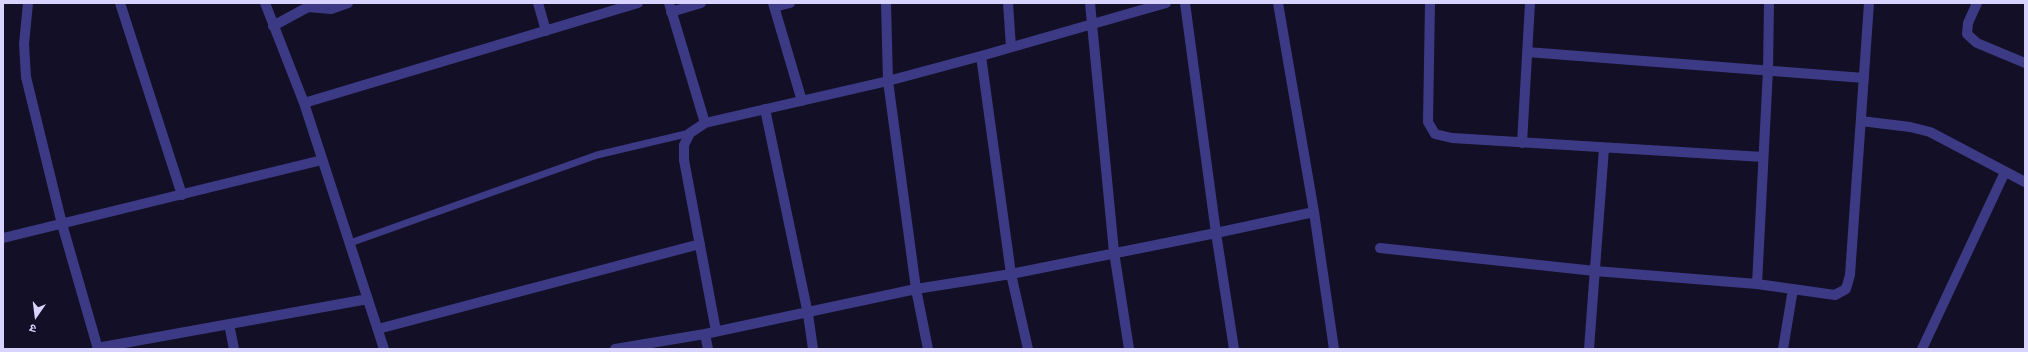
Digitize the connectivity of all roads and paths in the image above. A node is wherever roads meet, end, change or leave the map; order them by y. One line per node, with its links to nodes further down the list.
1 (28, 3): 46 (street)
2 (120, 3): 44 (street)
3 (264, 3): 23 (street)
4 (348, 3): 23 (street)
5 (538, 3): 24 (street)
6 (638, 3): 24 (street)
7 (701, 3): 21 (street)
8 (790, 3): 20 (street)
9 (886, 3): 31 (street)
10 (1008, 3): 25 (street)
11 (1090, 3): 22 (street)
12 (1166, 3): 22 (street)
13 (1185, 3): 47 (street)
14 (1278, 3): 45 (street)
15 (1430, 3): 38 (street)
16 (1530, 3): 26 (street)
17 (1769, 3): 29 (street)
18 (1869, 3): 30 (street)
19 (1977, 3): 28 (street)
20 (773, 5): 32 (street)
21 (670, 8): 36 (street)
22 (1092, 24): 25 (street); 52 (street)
23 (273, 26): 33 (street)
24 (546, 31): 33 (street)
25 (1011, 47): 27 (street)
26 (1527, 52): 29 (street); 38 (street)
27 (981, 56): 31 (street); 54 (street)
28 (2025, 63)
29 (1768, 70): 30 (street); 40 (street)
30 (1864, 78): 35 (street)
31 (888, 81): 32 (street); 56 (street)
32 (802, 101): 34 (street)
33 (304, 103): 41 (street)
34 (765, 109): 36 (street); 59 (street)
35 (1861, 122): 42 (street); 57 (street)
36 (705, 123): 37 (street)
37 (690, 133): 49 (lane); 50 (street)
38 (1522, 143): 39 (street)
39 (1604, 148): 40 (street); 53 (street)
40 (1763, 158): 55 (street)
41 (322, 160): 44 (street); 49 (street)
42 (2005, 172): 43 (street); 77 (street)
43 (2025, 182)
44 (182, 194): 46 (street)
45 (1314, 212): 47 (street); 74 (street)
46 (62, 224): 48 (street); 64 (street)
47 (1216, 233): 52 (street); 73 (street)
48 (3, 238)
49 (350, 243): 58 (street)
50 (700, 244): 61 (street); 62 (street)
51 (1380, 248): 53 (street)
52 (1114, 252): 54 (street); 72 (street)
53 (1595, 271): 55 (street); 75 (street)
54 (1012, 274): 56 (street); 71 (street)
55 (1757, 284): 57 (street)
56 (916, 289): 59 (street); 70 (street)
57 (1793, 289): 76 (street)
58 (368, 299): 60 (street); 61 (street)
59 (808, 314): 62 (street); 69 (street)
60 (229, 324): 64 (street); 65 (street)
61 (378, 329): 66 (street)
62 (716, 331): 63 (street)
63 (705, 334): 67 (street); 68 (street)
64 (98, 348)
65 (234, 349)
66 (384, 349)
67 (622, 349)
68 (708, 349)
69 (813, 349)
70 (928, 349)
71 (1028, 349)
72 (1129, 349)
73 (1234, 349)
74 (1334, 349)
75 (1589, 349)
76 (1782, 349)
77 (1922, 349)

